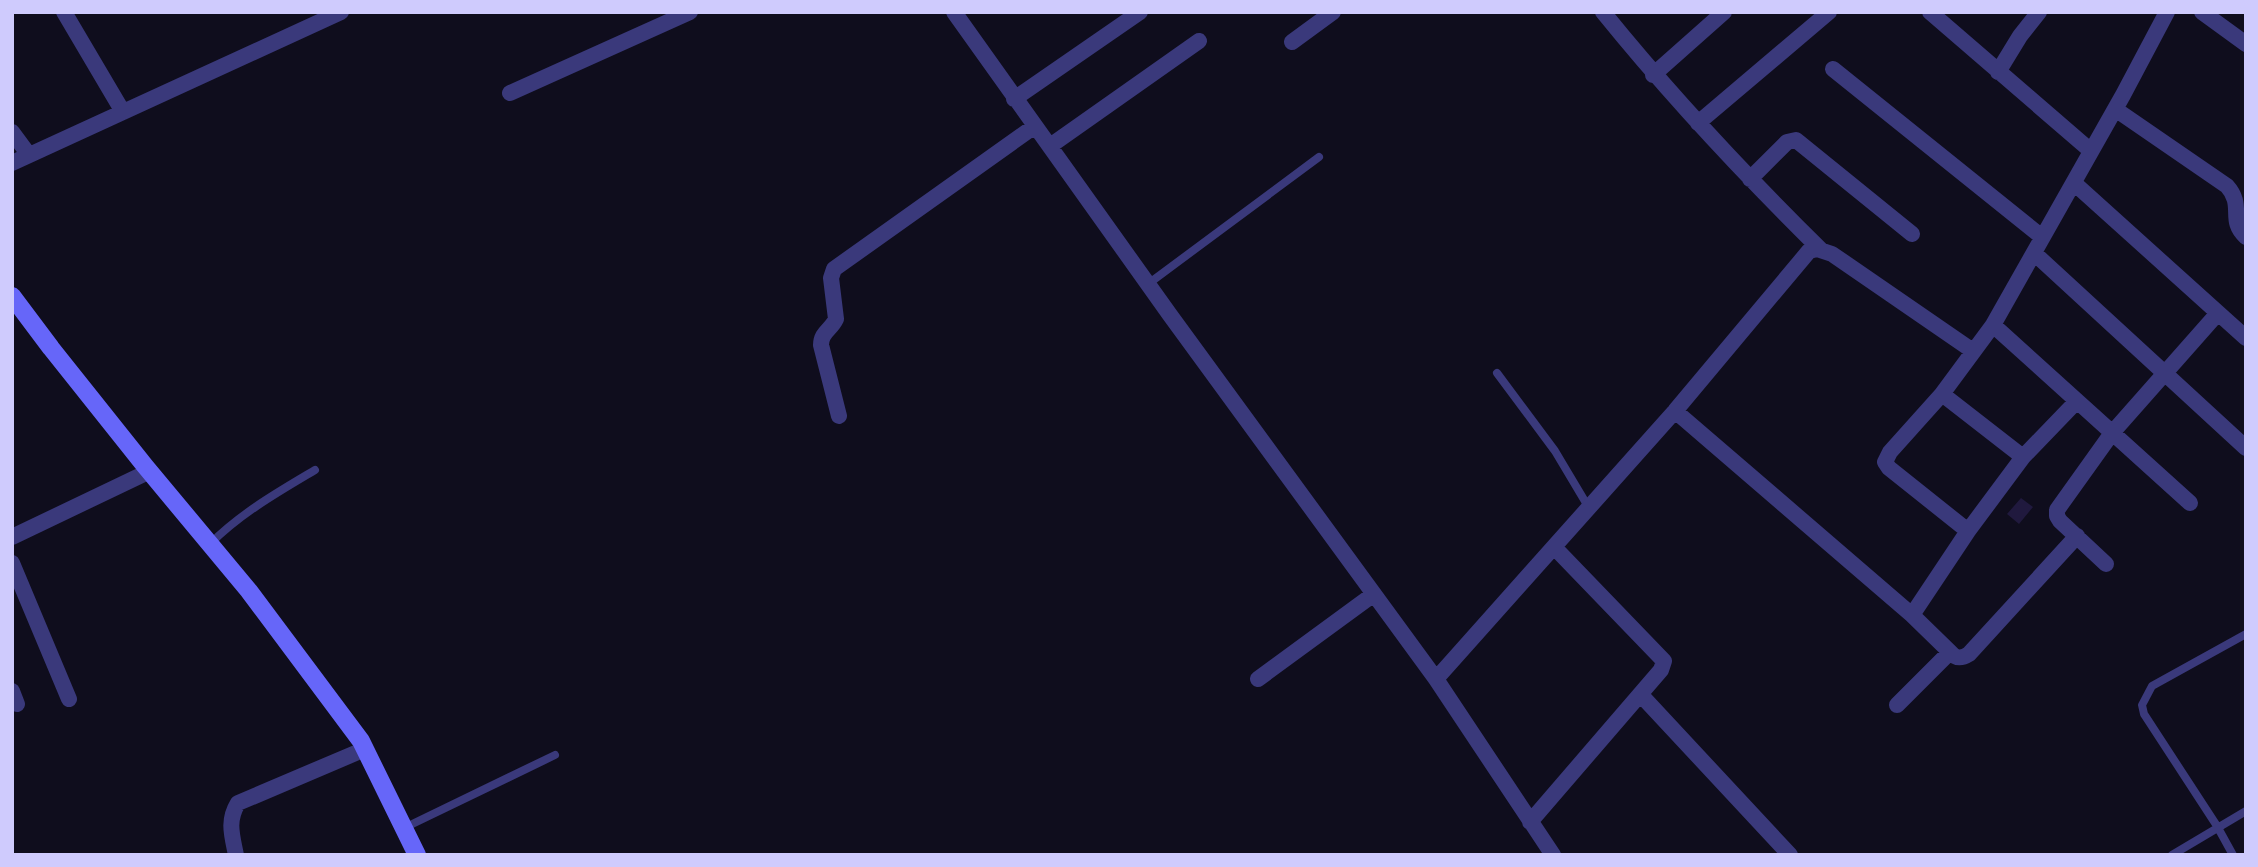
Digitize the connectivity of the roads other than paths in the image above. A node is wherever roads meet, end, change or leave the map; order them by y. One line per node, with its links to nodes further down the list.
1 (64, 12): 23 (street)
2 (341, 12): 23 (street)
3 (690, 12): 20 (street)
4 (954, 12): 21 (street)
5 (1140, 12): 21 (street)
6 (1333, 12): 15 (street)
7 (1603, 12): 19 (street)
8 (1724, 12): 19 (street)
9 (1930, 12): 18 (street)
10 (2039, 12): 18 (street)
11 (2167, 12): 22 (street)
12 (2202, 12): 16 (street)
13 (1817, 16): 24 (street)
14 (1199, 41): 27 (street)
15 (1292, 42)
16 (2246, 44)
17 (1833, 69): 35 (street)
18 (1998, 72): 28 (street)
19 (1653, 75): 24 (street)
20 (510, 93)
21 (1014, 99): 25 (street)
22 (2115, 109): 28 (street); 36 (street)
23 (123, 112): 29 (street)
24 (1698, 123): 32 (street)
25 (1034, 126): 27 (street); 50 (street)
26 (12, 132): 29 (street)
27 (1050, 146): 39 (street)
28 (2091, 151): 33 (street)
29 (29, 155): 31 (street)
30 (1319, 157): 39 (lane)
31 (12, 163)
32 (1750, 179): 34 (street); 37 (street)
33 (2074, 183): 35 (street); 41 (street)
34 (1912, 234)
35 (2042, 237): 38 (street)
36 (2246, 237)
37 (1821, 250): 44 (street); 49 (street)
38 (2034, 253): 42 (street); 46 (street)
39 (1148, 284): 65 (street)
40 (12, 296): 55 (street)
41 (2218, 313): 43 (street); 46 (street)
42 (1993, 325): 44 (street); 48 (street)
43 (2246, 338)
44 (1973, 352): 47 (street)
45 (1497, 373): 57 (lane)
46 (2164, 374): 51 (street); 52 (street)
47 (1942, 394): 53 (street); 58 (street)
48 (2077, 401): 51 (street); 53 (street)
49 (1675, 411): 57 (street); 66 (street)
50 (839, 416)
51 (2112, 433): 56 (street); 59 (street)
52 (2246, 448)
53 (2023, 457): 58 (street)
54 (316, 470): 61 (lane)
55 (150, 471): 60 (street); 61 (street)
56 (2190, 503)
57 (1589, 508): 62 (street)
58 (1968, 531): 66 (street)
59 (2077, 536): 64 (street); 68 (street)
60 (12, 537)
61 (210, 544): 74 (street)
62 (1555, 548): 70 (street); 71 (street)
63 (12, 563): 72 (street)
64 (2106, 564)
65 (1374, 594): 69 (street); 70 (street)
66 (1912, 615): 68 (street)
67 (2246, 634): 78 (lane)
68 (1950, 652): 73 (street)
69 (1258, 679)
70 (1436, 679): 77 (street)
71 (1641, 695): 77 (street); 83 (street)
72 (69, 699)
73 (1897, 705)
74 (365, 749): 79 (street); 80 (street)
75 (555, 755): 79 (lane)
76 (2246, 811): 78 (lane)
77 (1530, 822): 82 (street)
78 (2217, 826): 84 (lane); 85 (lane)
79 (404, 828): 81 (street)
80 (236, 855)
81 (417, 855)
82 (1553, 855)
83 (1790, 855)
84 (2172, 855)
85 (2233, 855)

